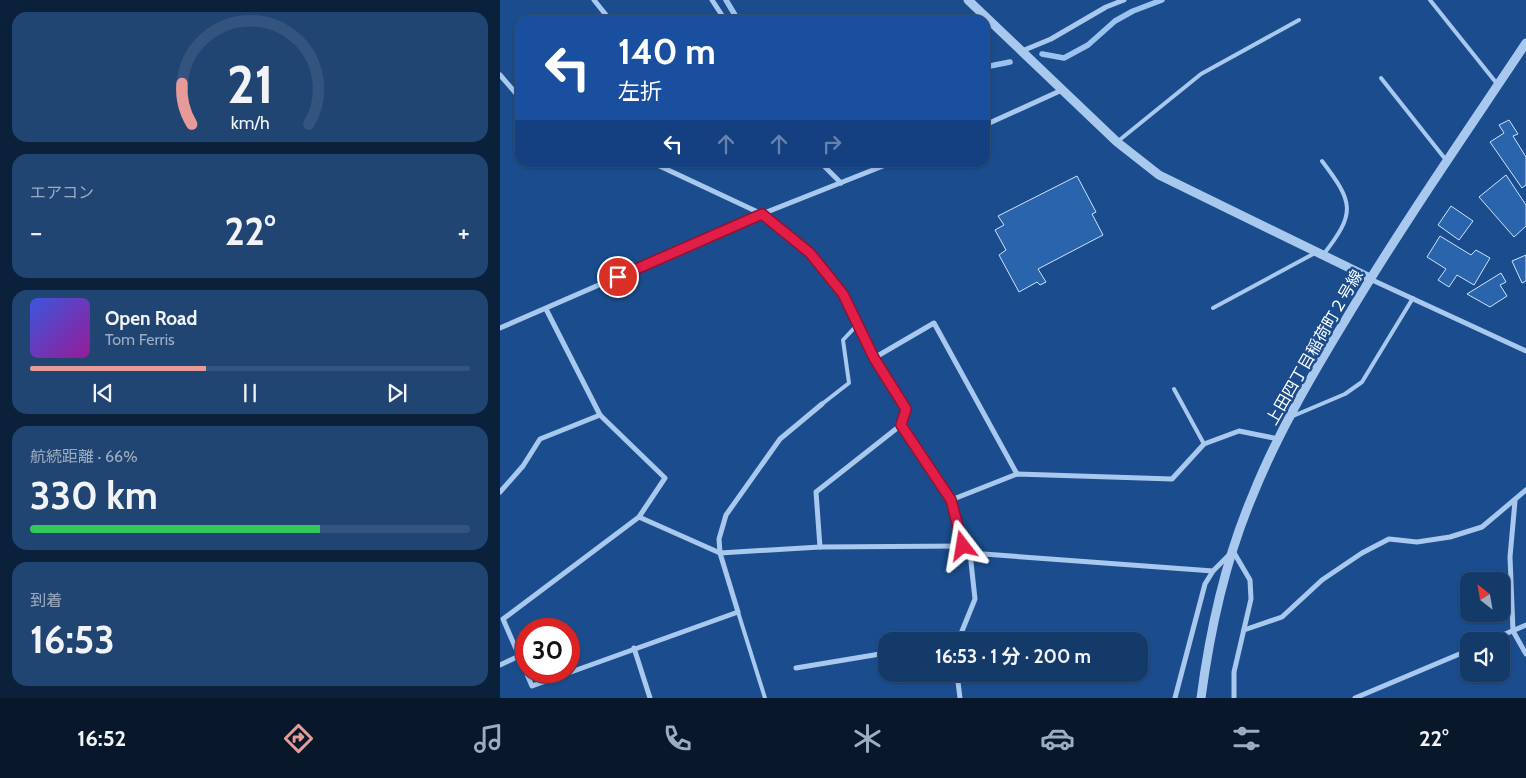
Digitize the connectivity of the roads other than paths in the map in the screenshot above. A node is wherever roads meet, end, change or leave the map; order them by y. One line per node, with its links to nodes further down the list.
1 (594, 0): 6 (street)
2 (712, 0): 7 (street)
3 (968, 0): 8 (street)
4 (1124, 0): 12 (street)
5 (1430, 0): 15 (lane)
6 (606, 15)
7 (722, 15)
8 (984, 15)
9 (1299, 20): 19 (lane)
10 (990, 21): 12 (street)
11 (1526, 43): 15 (street, 上田四丁目稲荷町２号線)
12 (1022, 51): 16 (street)
13 (500, 76): 17 (street)
14 (1381, 78): 21 (lane)
15 (1498, 84): 21 (street, 上田四丁目稲荷町２号線)
16 (1062, 90): 18 (street); 19 (street)
17 (515, 92)
18 (990, 122)
19 (1117, 142): 27 (street)
20 (1322, 161): 27 (lane)
21 (1447, 162): 28 (street, 上田四丁目稲荷町２号線)
22 (662, 167): 26 (street)
23 (825, 167): 25 (street)
24 (880, 167): 25 (street)
25 (841, 182): 26 (street)
26 (762, 214): 31 (street); 32 (street)
27 (1320, 254): 28 (street); 30 (lane)
28 (1370, 278): 29 (street); 39 (street, 上田四丁目稲荷町２号線)
29 (1413, 298): 34 (street); 39 (lane)
30 (1213, 308)
31 (546, 309): 33 (street); 38 (street)
32 (858, 324): 35 (street); 37 (lane)
33 (500, 328)
34 (1526, 351)
35 (874, 358): 40 (street); 43 (street)
36 (1174, 389): 42 (lane)
37 (822, 404): 53 (street)
38 (600, 415): 45 (street); 48 (street)
39 (1291, 416): 41 (street, 上田四丁目稲荷町２号線)
40 (901, 425): 46 (street); 50 (street)
41 (1279, 439): 42 (street); 51 (street, 上田四丁目稲荷町２号線)
42 (1204, 444): 43 (street)
43 (1017, 474): 46 (street)
44 (1526, 490): 47 (street)
45 (500, 492)
46 (951, 500): 49 (street)
47 (1515, 501): 57 (street); 58 (street)
48 (639, 517): 53 (street); 61 (street)
49 (963, 546): 50 (street); 52 (street)
50 (820, 547): 53 (street)
51 (1233, 551): 54 (street); 57 (street); 75 (street, 上田四丁目稲荷町２号線)
52 (970, 553): 54 (street); 59 (street)
53 (720, 554): 55 (street)
54 (1213, 571): 74 (street)
55 (738, 612): 62 (street); 72 (lane)
56 (1526, 625): 58 (street)
57 (1244, 630): 76 (street)
58 (1513, 631): 60 (street); 65 (street)
59 (962, 632)
60 (1510, 632)
61 (515, 646)
62 (634, 648): 68 (street); 71 (street)
63 (878, 654): 69 (street)
64 (1460, 654): 77 (street)
65 (1526, 654)
66 (515, 658): 67 (street)
67 (500, 665)
68 (580, 668)
69 (796, 668)
70 (959, 682): 73 (street)
71 (650, 698)
72 (765, 698)
73 (960, 698)
74 (1175, 698)
75 (1201, 698)
76 (1234, 698)
77 (1355, 698)

